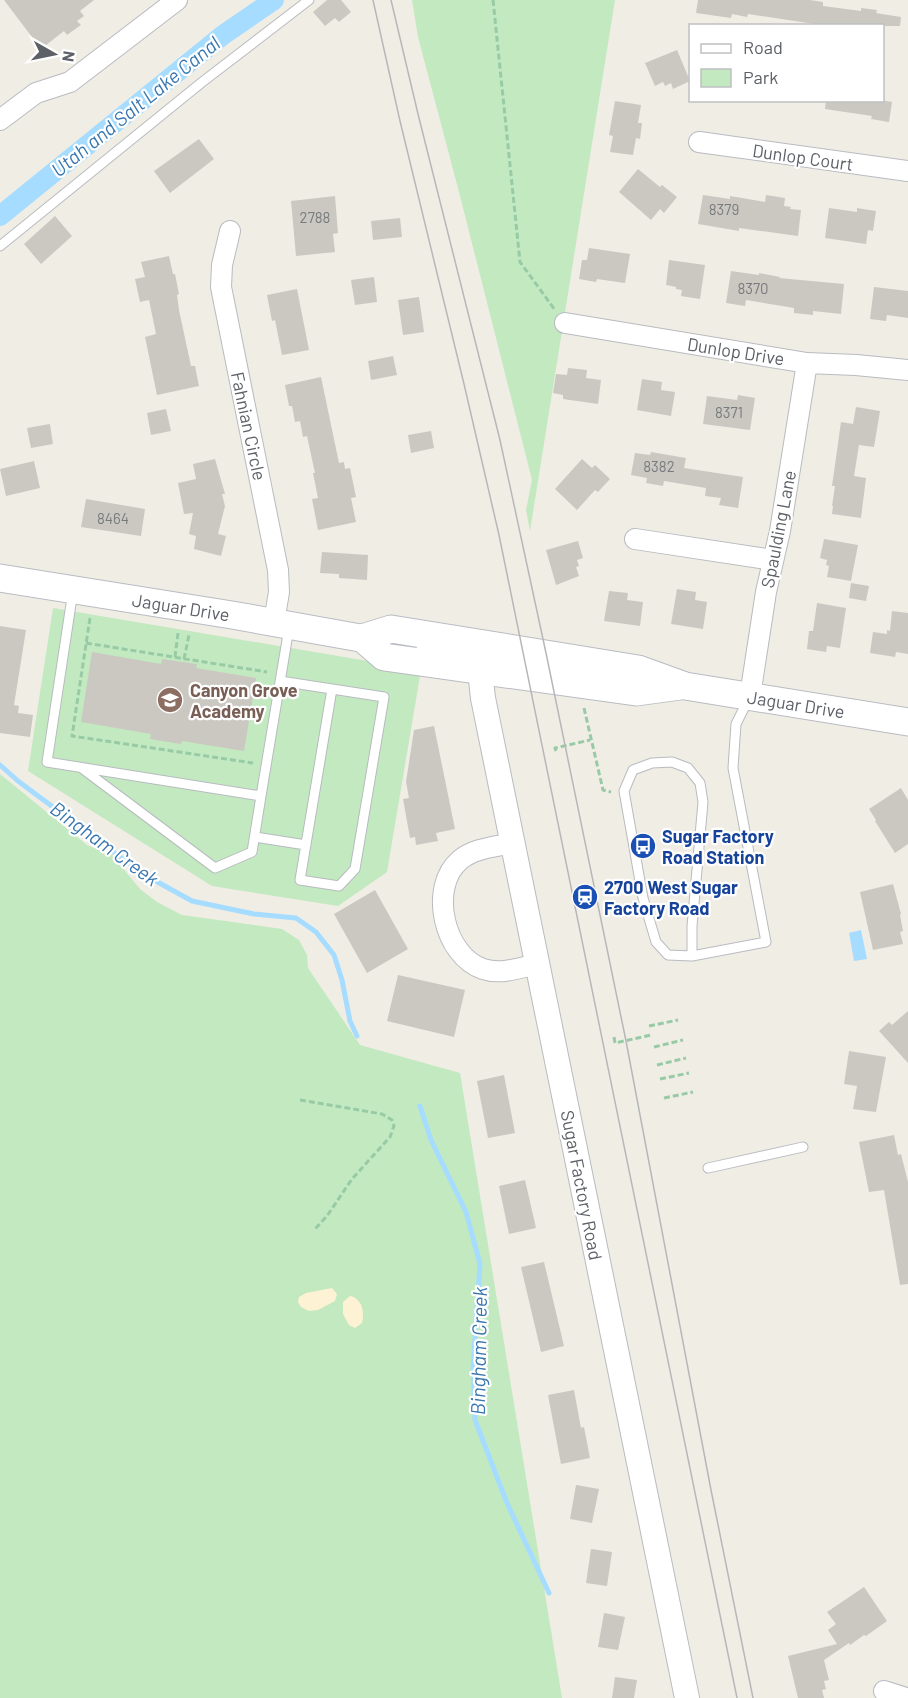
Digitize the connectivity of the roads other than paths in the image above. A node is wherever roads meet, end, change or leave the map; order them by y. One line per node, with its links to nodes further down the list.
1 (177, 0): 3 (street)
2 (309, 0): 7 (lane)
3 (0, 120)
4 (699, 142): 5 (street, Dunlop Court)
5 (908, 171)
6 (230, 231): 15 (street, Fahnian Circle)
7 (0, 246)
8 (565, 323): 9 (street, Dunlop Drive)
9 (807, 363): 10 (street, Dunlop Drive); 12 (street, Spaulding Lane)
10 (908, 370)
11 (636, 539): 12 (street)
12 (773, 560): 21 (street, Spaulding Lane)
13 (0, 578): 14 (main road, Jaguar Drive)
14 (73, 589): 15 (main road, Jaguar Drive); 23 (lane)
15 (282, 624): 16 (main road, Jaguar Drive); 18 (lane)
16 (362, 638): 17 (main road); 19 (main road, Jaguar Drive)
17 (480, 671): 19 (main road, Jaguar Drive); 26 (street, Sugar Factory Road)
18 (280, 681): 20 (lane); 24 (lane)
19 (685, 686): 21 (main road, Jaguar Drive)
20 (332, 690): 27 (lane); 27 (lane)
21 (750, 696): 22 (main road, Jaguar Drive); 28 (lane)
22 (908, 722)
23 (81, 767): 24 (lane); 25 (lane)
24 (261, 796): 25 (lane)
25 (255, 837): 27 (lane)
26 (513, 843): 29 (street, Sugar Factory Road); 29 (street)
27 (306, 845)
28 (692, 956): 28 (lane)
29 (537, 964): 33 (street, Sugar Factory Road)
30 (803, 1147): 31 (lane)
31 (708, 1168)
32 (884, 1691): 34 (street)
33 (687, 1698)
34 (906, 1698)

